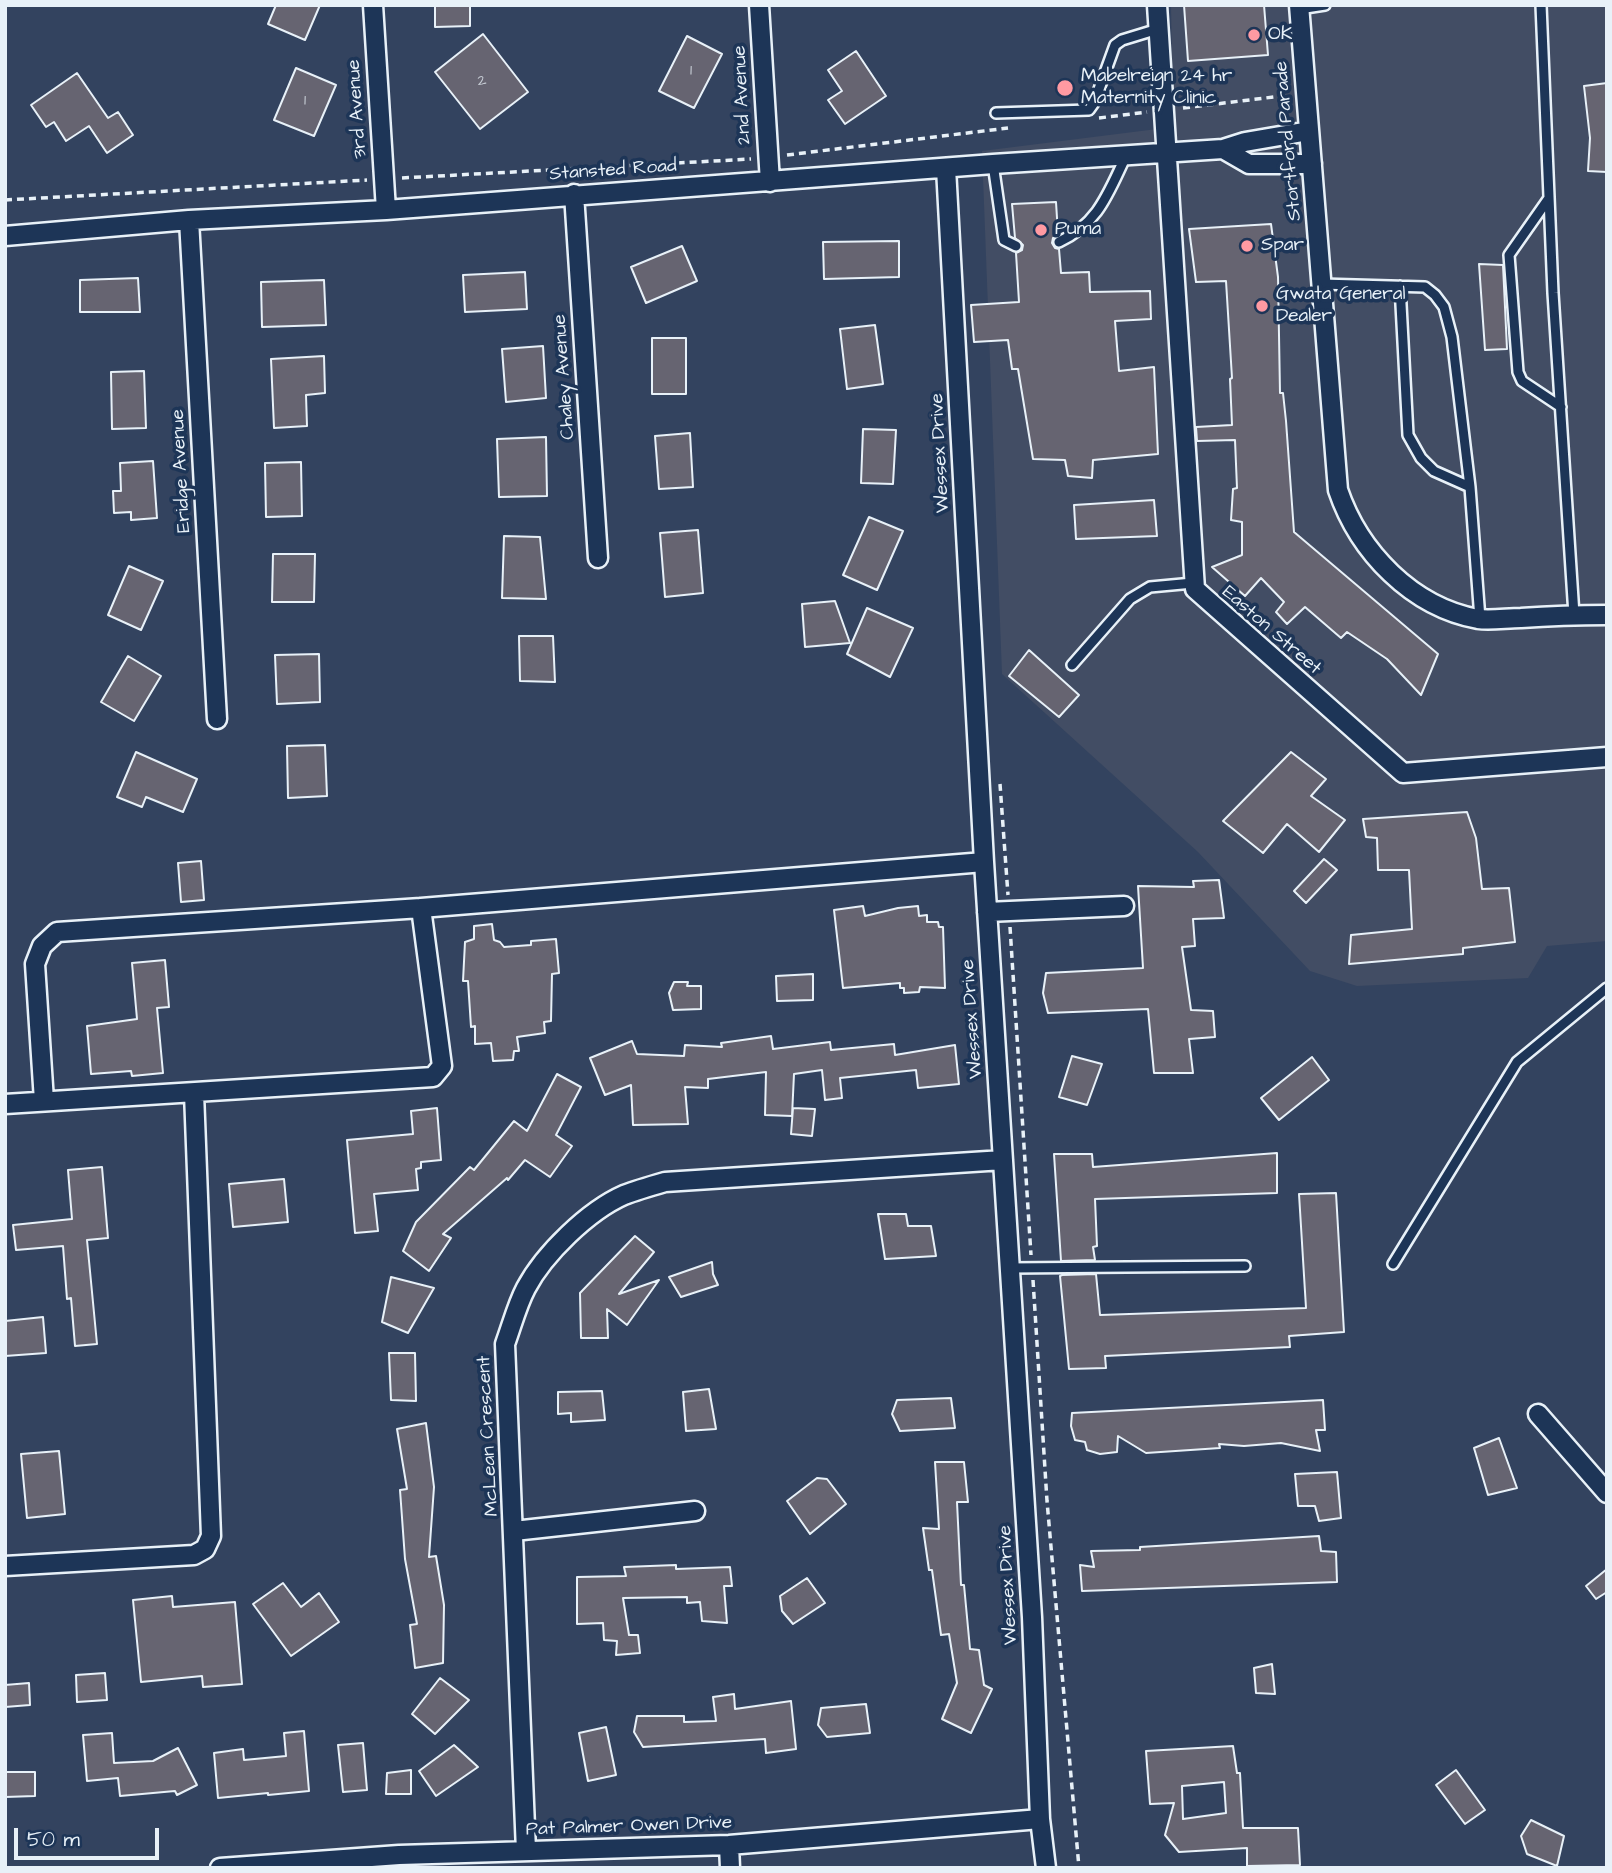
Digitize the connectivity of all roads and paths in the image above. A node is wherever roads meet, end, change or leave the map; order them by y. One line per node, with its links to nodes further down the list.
1 (373, 5): 28 (street, 3rd Avenue)
2 (759, 5): 18 (street, 2nd Avenue)
3 (1157, 5): 7 (street, Easton Street)
4 (1325, 5): 6 (lane)
5 (1541, 5): 26 (lane)
6 (1299, 7): 8 (street, Stortford Parade)
7 (1158, 29): 11 (lane); 16 (street, Easton Street)
8 (1306, 93): 9 (path); 14 (street, Stortford Parade)
9 (1182, 108)
10 (1154, 111): 12 (path)
11 (996, 113)
12 (1099, 118)
13 (1016, 128): 18 (path)
14 (1309, 131): 15 (street, Stansted Road); 20 (street, Stortford Parade)
15 (1223, 149): 16 (street, Stansted Road); 20 (street, Stansted Road)
16 (1166, 152): 17 (street, Stansted Road); 38 (street, Easton Street)
17 (1127, 154): 19 (street, Stansted Road); 31 (lane)
18 (768, 157): 22 (path); 24 (street, 2nd Avenue)
19 (993, 164): 21 (street, Stansted Road); 32 (lane)
20 (1312, 164): 33 (street, Stortford Parade)
21 (946, 168): 24 (street, Stansted Road); 46 (street, Wessex Drive)
22 (393, 178)
23 (379, 179): 27 (path)
24 (770, 182): 25 (street, Stansted Road)
25 (574, 194): 28 (street, Stansted Road); 37 (street, Chaley Avenue)
26 (1549, 198): 35 (lane); 35 (lane)
27 (5, 200)
28 (386, 209): 29 (street, Stansted Road)
29 (189, 220): 30 (street, Stansted Road); 43 (street, Eridge Avenue)
30 (5, 236)
31 (1059, 242)
32 (1016, 246)
33 (1321, 284): 34 (lane); 41 (street, Stortford Parade)
34 (1400, 286): 36 (lane); 36 (lane)
35 (1561, 407): 39 (lane)
36 (1470, 487): 41 (lane)
37 (598, 558)
38 (1193, 583): 42 (lane); 44 (street, Easton Street)
39 (1574, 615): 40 (street, Stortford Parade); 41 (street, Stortford Parade)
40 (1607, 615)
41 (1480, 620)
42 (1072, 665)
43 (217, 719)
44 (1607, 757)
45 (1000, 776): 50 (path)
46 (984, 862): 48 (street); 49 (street, Wessex Drive)
47 (1124, 906): 50 (street)
48 (421, 908): 52 (street); 53 (street)
49 (987, 912): 50 (street); 55 (street, Wessex Drive)
50 (1009, 912): 56 (path)
51 (1607, 988): 57 (lane)
52 (194, 1093): 53 (street); 65 (street)
53 (44, 1101): 54 (street)
54 (5, 1104)
55 (1003, 1160): 59 (street, Wessex Drive); 64 (street, McLean Crescent)
56 (1031, 1259)
57 (1393, 1264)
58 (1245, 1266): 59 (lane)
59 (1010, 1269): 66 (street, Wessex Drive)
60 (1032, 1273): 73 (path)
61 (1538, 1414): 62 (street)
62 (1607, 1493)
63 (695, 1511): 64 (street)
64 (514, 1531): 68 (street, McLean Crescent)
65 (5, 1566)
66 (1040, 1819): 67 (street, Pat Palmer Owen Drive); 72 (street, Wessex Drive)
67 (729, 1845): 68 (street, Pat Palmer Owen Drive); 71 (street)
68 (526, 1851): 69 (street, Pat Palmer Owen Drive)
69 (399, 1862): 70 (street, Pat Palmer Owen Drive)
70 (220, 1868)
71 (730, 1868)
72 (1046, 1868)
73 (1079, 1868)

